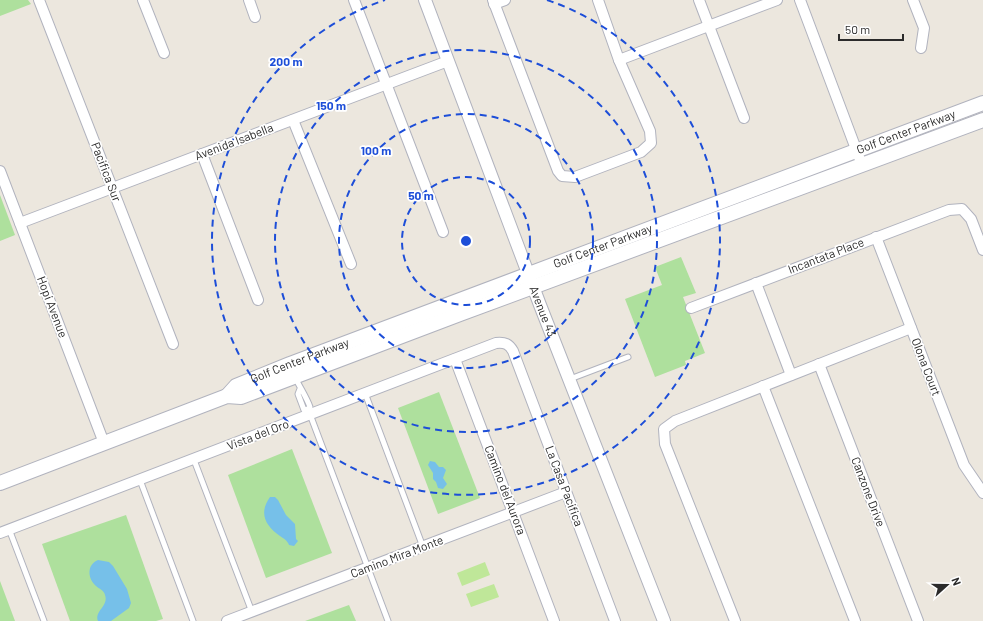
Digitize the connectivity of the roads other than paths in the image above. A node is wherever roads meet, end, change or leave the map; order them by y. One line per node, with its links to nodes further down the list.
1 (39, 0): 28 (street, Pacifica Sur)
2 (143, 0): 16 (street)
3 (248, 0): 13 (street)
4 (354, 0): 19 (street)
5 (425, 0): 18 (street, Avenue 43)
6 (505, 0): 12 (street)
7 (598, 0): 17 (street)
8 (699, 0): 14 (street)
9 (777, 0): 14 (street)
10 (800, 0): 24 (street)
11 (913, 0): 15 (street)
12 (493, 2): 17 (street)
13 (255, 18)
14 (709, 26): 17 (street); 21 (street)
15 (921, 48)
16 (164, 54)
17 (619, 60)
18 (448, 61): 19 (street, Avenida Isabella); 34 (street, Avenue 43)
19 (387, 84): 22 (street, Avenida Isabella); 30 (street)
20 (983, 103): 24 (main road, Golf Center Parkway)
21 (744, 118)
22 (293, 120): 25 (street, Avenida Isabella); 33 (street)
23 (983, 120): 26 (main road, Golf Center Parkway)
24 (857, 150): 26 (street); 34 (main road, Golf Center Parkway)
25 (202, 154): 28 (street, Avenida Isabella); 37 (street)
26 (862, 165): 36 (main road, Golf Center Parkway)
27 (0, 171): 29 (street, Hopi Avenue)
28 (113, 188): 29 (street, Avenida Isabella); 40 (street, Pacifica Sur)
29 (20, 224): 51 (street, Hopi Avenue)
30 (443, 232)
31 (876, 237): 32 (street, Incantata Place); 35 (street, Incantata Place); 39 (street, Olona Court)
32 (983, 250)
33 (351, 264)
34 (528, 273): 36 (street, Avenue 43); 46 (main road, Golf Center Parkway)
35 (756, 283): 38 (street, Incantata Place); 45 (street)
36 (533, 287): 46 (main road, Golf Center Parkway); 47 (street, Avenue 43)
37 (258, 300)
38 (691, 308)
39 (911, 328): 44 (street); 56 (street, Olona Court)
40 (173, 344)
41 (513, 351): 43 (street, Vista del Oro); 55 (street, La Casa Pacifica)
42 (628, 357): 47 (lane)
43 (455, 360): 49 (street, Vista del Oro); 57 (street, Camino del Aurora)
44 (819, 364): 45 (street); 71 (street, Canzone Drive)
45 (791, 375): 48 (street)
46 (295, 377): 50 (lane); 51 (main road, Golf Center Parkway)
47 (570, 379): 68 (street, Avenue 43)
48 (763, 386): 69 (street); 70 (street)
49 (365, 393): 50 (street, Vista del Oro); 59 (lane)
50 (309, 412): 52 (street, Vista del Oro); 60 (lane)
51 (104, 443): 54 (main road, Golf Center Parkway)
52 (194, 460): 53 (street, Vista del Oro); 61 (lane)
53 (140, 480): 58 (street, Vista del Oro); 63 (lane)
54 (0, 483)
55 (566, 492): 57 (street, Camino Mira Monte); 67 (street, La Casa Pacifica)
56 (983, 493)
57 (513, 512): 59 (street, Camino Mira Monte); 66 (street, Camino del Aurora)
58 (5, 531): 62 (lane)
59 (423, 547): 60 (street, Camino Mira Monte)
60 (368, 568): 61 (street, Camino Mira Monte); 65 (lane)
61 (252, 612): 64 (street, Camino Mira Monte)
62 (44, 621)
63 (193, 621)
64 (227, 621)
65 (388, 621)
66 (554, 621)
67 (615, 621)
68 (664, 621)
69 (735, 621)
70 (855, 621)
71 (918, 621)

